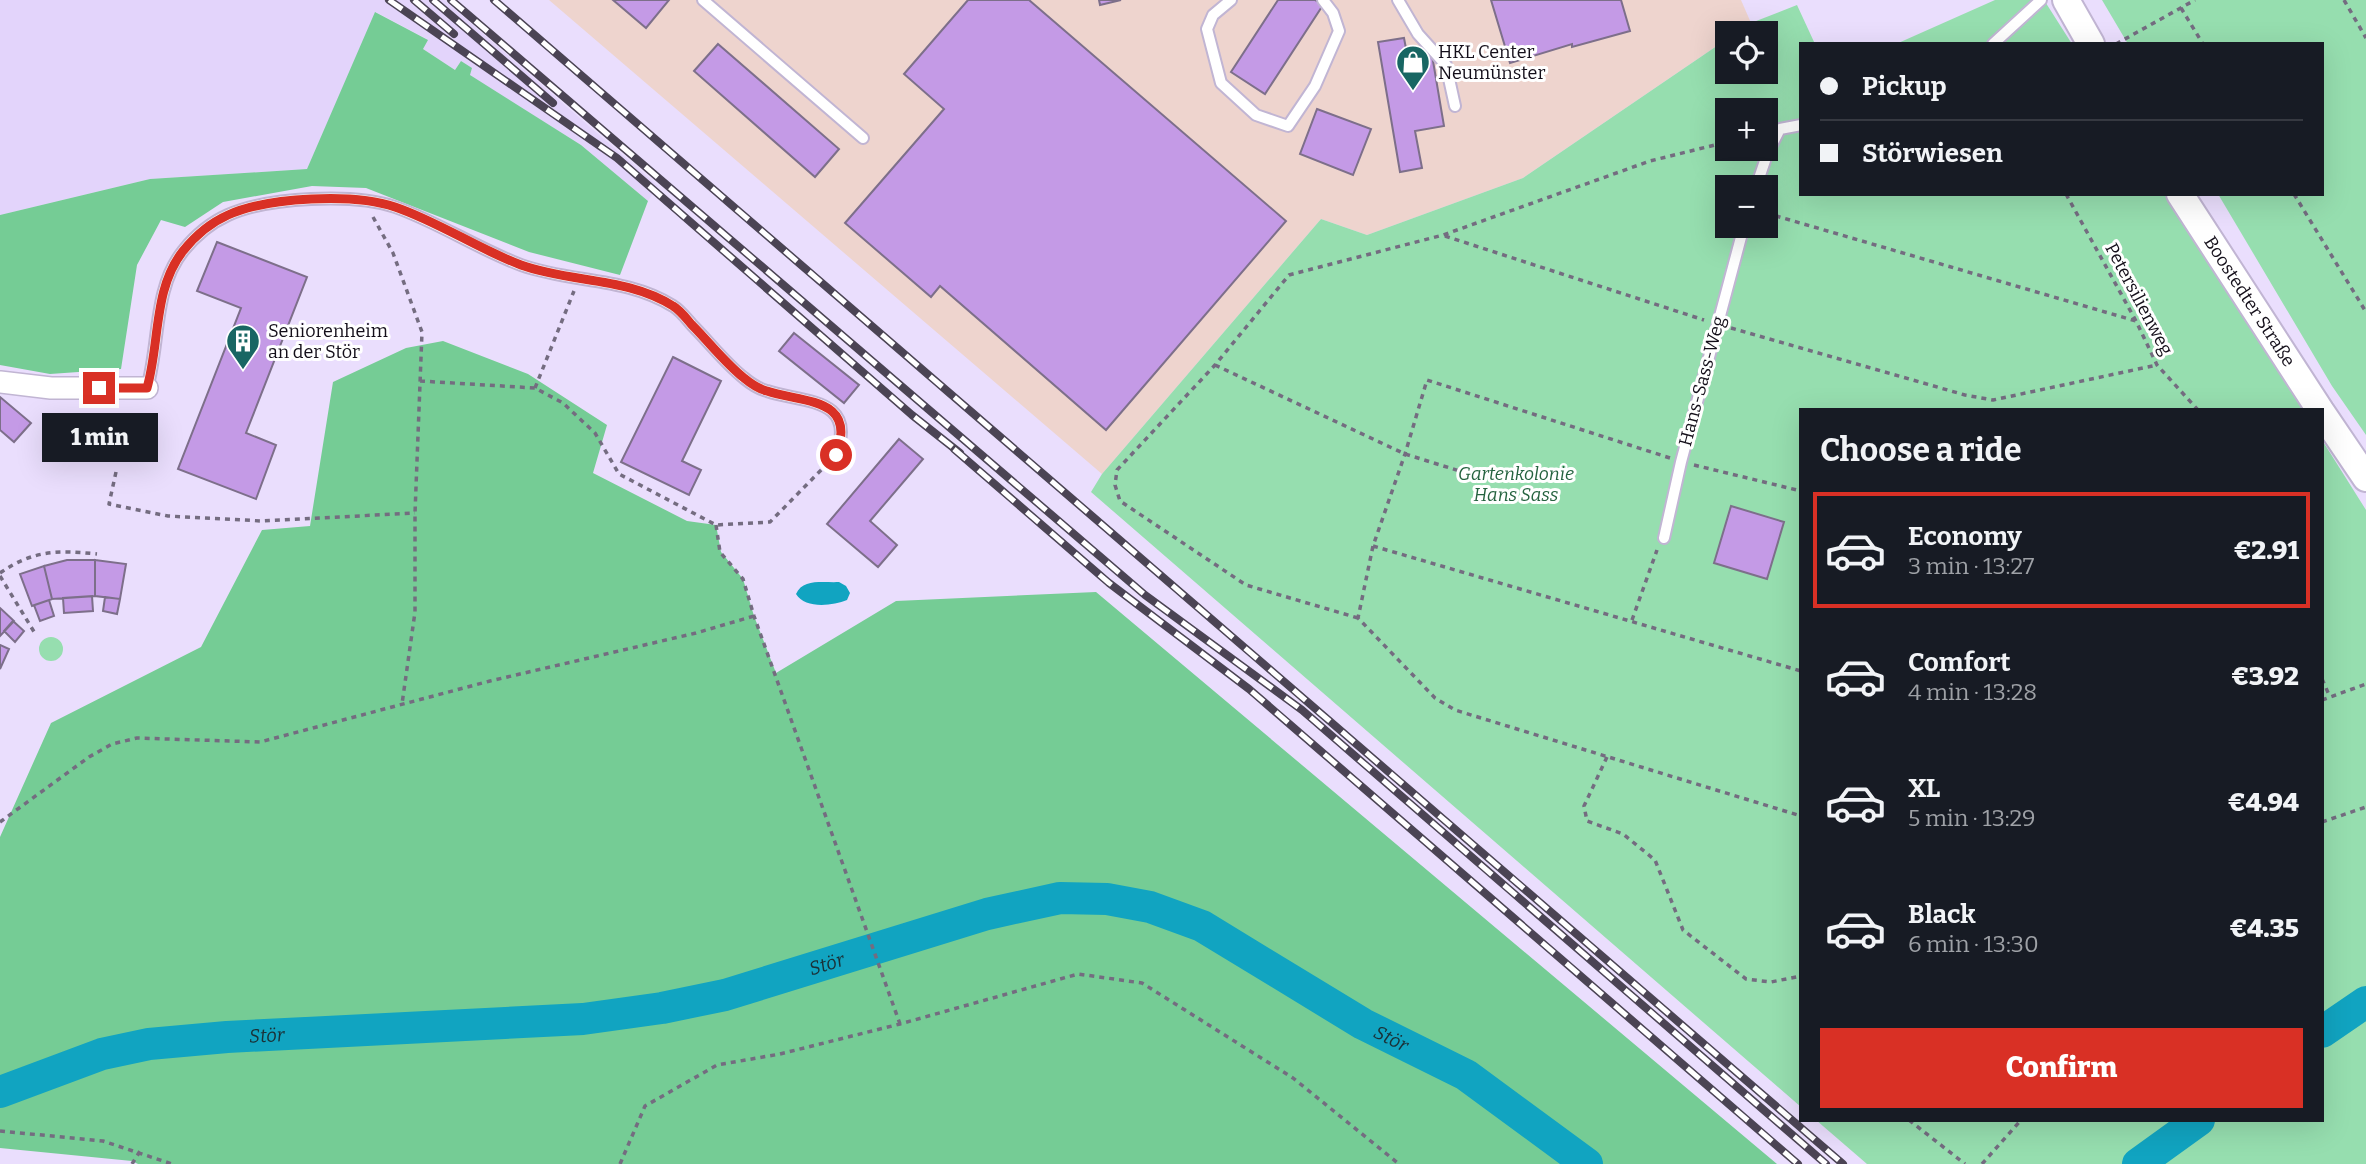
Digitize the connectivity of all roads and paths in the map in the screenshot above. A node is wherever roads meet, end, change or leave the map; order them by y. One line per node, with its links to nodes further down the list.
1 (703, 0): 17 (lane)
2 (1231, 0): 3 (lane)
3 (1323, 0)
4 (1398, 0): 15 (lane)
5 (2042, 0): 11 (lane)
6 (2066, 0): 12 (street)
7 (2195, 0): 9 (path)
8 (2344, 0): 10 (path)
9 (2181, 8): 13 (path); 14 (path)
10 (2366, 37)
11 (1995, 42)
12 (2090, 42)
13 (2120, 42)
14 (2202, 42)
15 (1455, 106)
16 (1799, 125): 19 (lane)
17 (863, 138)
18 (1715, 145): 25 (path)
19 (1760, 175)
20 (2067, 196): 29 (path, Petersilienweg)
21 (2181, 196): 38 (street, Boostedter Straße)
22 (2295, 196): 28 (path)
23 (362, 199): 27 (lane); 33 (path); 35 (lane)
24 (1778, 217): 29 (path)
25 (1443, 236): 30 (path); 31 (path)
26 (1741, 238): 30 (lane, Hans-Sass-Weg)
27 (579, 280): 36 (path); 41 (lane)
28 (2366, 312)
29 (2136, 321): 32 (path, Petersilienweg)
30 (1717, 324): 32 (path); 42 (lane, Hans-Sass-Weg)
31 (1215, 365): 40 (path); 54 (path)
32 (2157, 365): 37 (path, Petersilienweg)
33 (420, 381): 36 (path); 47 (path)
34 (0, 382): 35 (street)
35 (147, 388)
36 (535, 388): 48 (path)
37 (2197, 408)
38 (2319, 408)
39 (2324, 415): 45 (street, Boostedter Straße)
40 (1405, 454): 42 (path); 44 (path); 50 (path)
41 (836, 455): 48 (path)
42 (1681, 462): 46 (path); 49 (lane, Hans-Sass-Weg)
43 (116, 472): 47 (path)
44 (1482, 478)
45 (2366, 478)
46 (1799, 491)
47 (415, 513): 62 (path)
48 (716, 525): 53 (path)
49 (1664, 538): 55 (path)
50 (1373, 546): 54 (path); 55 (path)
51 (97, 554): 52 (path)
52 (0, 575): 56 (path)
53 (754, 616): 62 (path); 69 (path)
54 (1358, 618): 63 (path)
55 (1632, 620): 57 (path)
56 (36, 635)
57 (1799, 670)
58 (2324, 684): 60 (path)
59 (2366, 684): 60 (path)
60 (2330, 697): 61 (path)
61 (2324, 699)
62 (402, 704): 67 (path)
63 (1607, 757): 65 (path); 68 (path)
64 (2366, 807): 66 (path)
65 (1799, 815)
66 (2324, 821)
67 (0, 822)
68 (1799, 976)
69 (900, 1024): 76 (path); 77 (path)
70 (1912, 1122): 78 (path)
71 (2019, 1122): 79 (path)
72 (0, 1131): 73 (path)
73 (139, 1151): 74 (path); 75 (path)
74 (132, 1164)
75 (172, 1164)
76 (620, 1164)
77 (1399, 1164)
78 (1965, 1164)
79 (1982, 1164)

